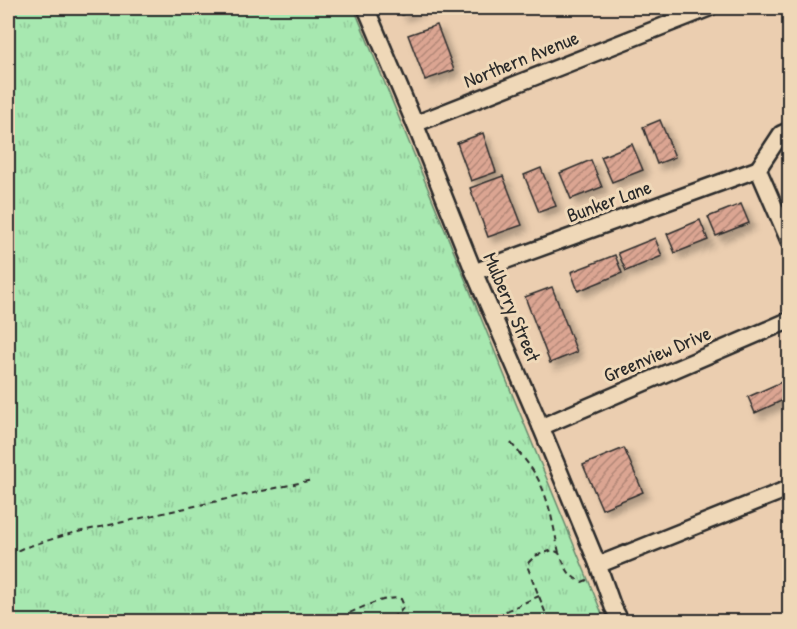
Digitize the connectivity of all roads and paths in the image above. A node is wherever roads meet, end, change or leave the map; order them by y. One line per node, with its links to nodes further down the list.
1 (366, 8): 3 (street, Mulberry Street)
2 (709, 8): 3 (street, Northern Avenue)
3 (415, 124): 7 (street, Mulberry Street)
4 (789, 130): 5 (street)
5 (759, 169): 6 (street); 7 (street, Bunker Lane)
6 (789, 243)
7 (474, 272): 9 (street, Mulberry Street)
8 (789, 320): 9 (street, Greenview Drive)
9 (541, 427): 15 (street, Mulberry Street)
10 (511, 443): 13 (path)
11 (312, 480): 14 (path)
12 (789, 488): 15 (street)
13 (559, 553): 15 (path); 16 (path)
14 (8, 555)
15 (600, 571): 21 (street, Mulberry Street)
16 (539, 596): 19 (path); 20 (path)
17 (331, 621): 18 (path)
18 (386, 621)
19 (488, 621)
20 (549, 621)
21 (621, 621)

